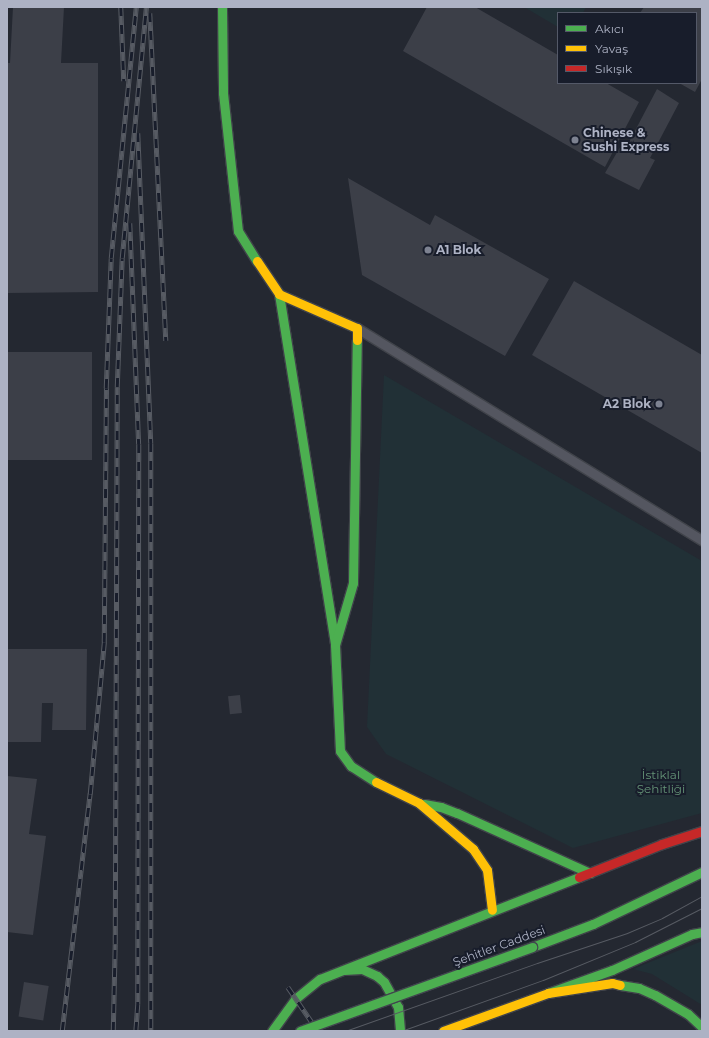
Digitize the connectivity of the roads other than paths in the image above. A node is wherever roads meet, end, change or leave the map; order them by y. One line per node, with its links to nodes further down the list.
1 (222, 7): 2 (main road)
2 (279, 294): 3 (main road); 5 (main road)
3 (357, 328): 4 (lane); 5 (main road)
4 (702, 540)
5 (335, 645): 6 (main road)
6 (419, 803): 9 (main road); 10 (main road)
7 (702, 831): 9 (main road)
8 (702, 872): 16 (main road, Şehitler Caddesi, bridge)
9 (590, 873): 10 (main road)
10 (492, 910): 12 (main road)
11 (702, 932): 13 (main road)
12 (338, 971): 15 (main road); 17 (main road)
13 (548, 993): 14 (main road); 18 (main road)
14 (702, 1027)
15 (272, 1031)
16 (300, 1031)
17 (400, 1031)
18 (443, 1031)

